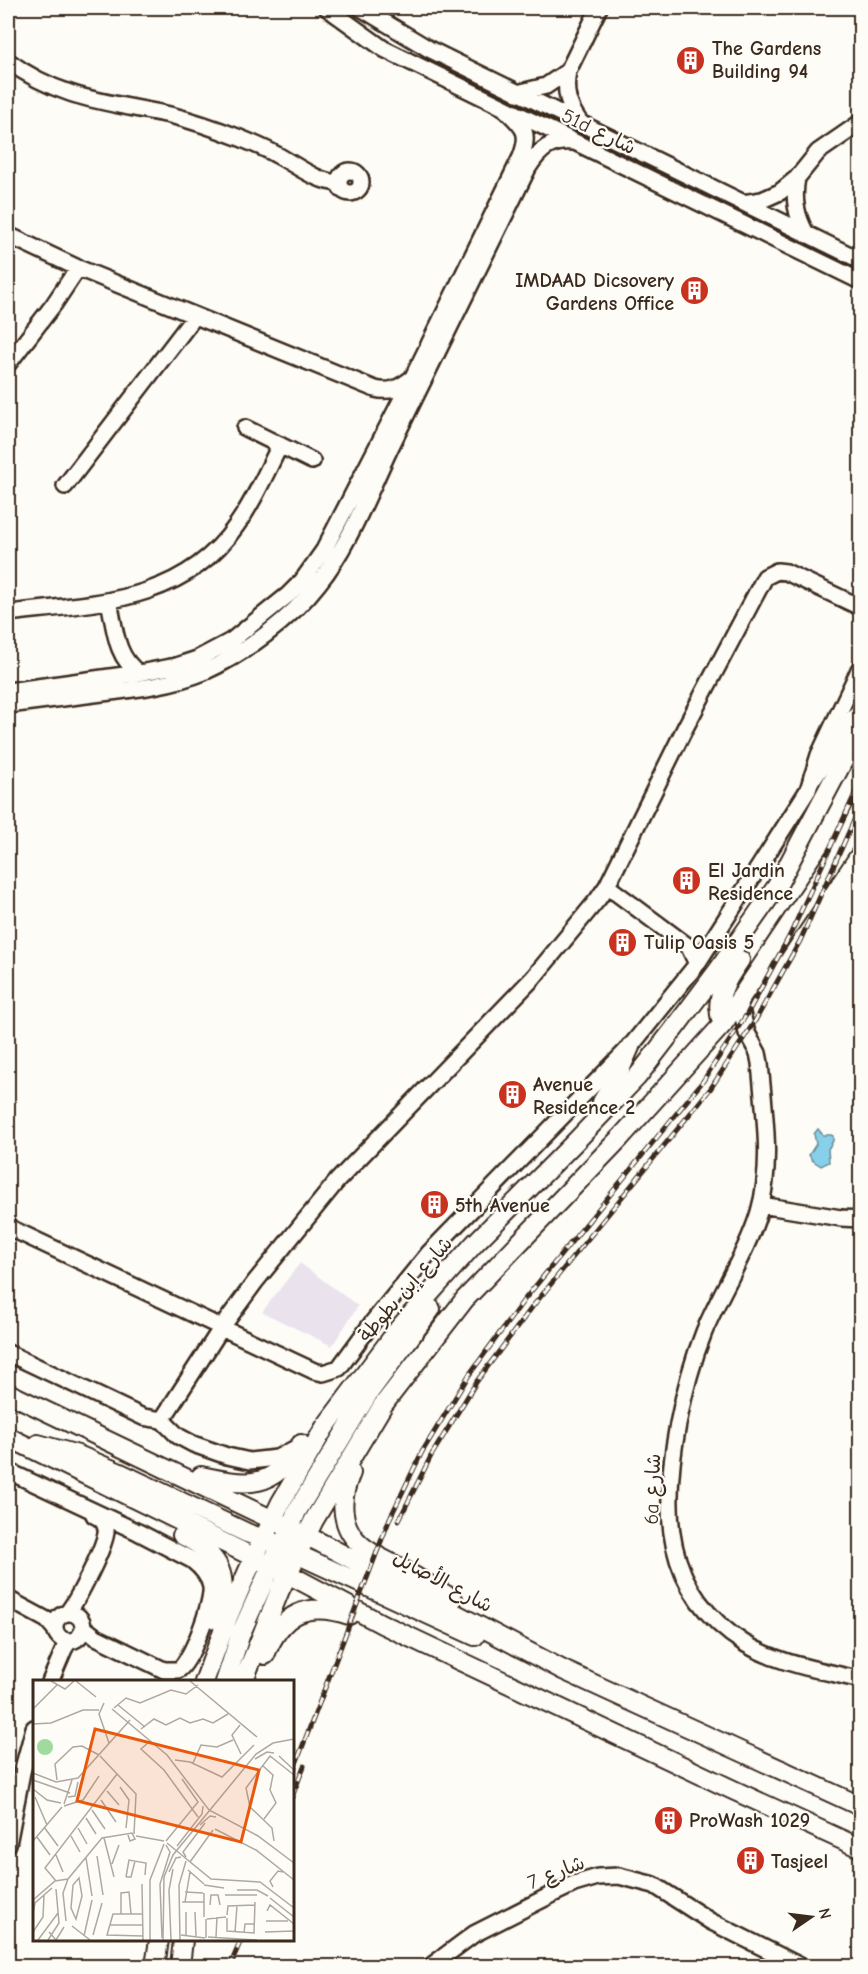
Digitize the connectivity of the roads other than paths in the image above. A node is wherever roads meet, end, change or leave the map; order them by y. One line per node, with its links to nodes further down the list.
1 (327, 8): 7 (street, 51d شارع)
2 (361, 8): 6 (street, 51d شارع)
3 (599, 8): 5 (street)
4 (8, 61): 12 (street)
5 (568, 71): 6 (street); 8 (street)
6 (518, 93): 8 (street, 51d شارع)
7 (505, 109): 10 (street, 51d شارع); 21 (street)
8 (581, 123): 13 (street, 51d شارع)
9 (861, 123): 11 (street)
10 (573, 142): 18 (street, 51d شارع); 36 (street)
11 (797, 178): 13 (street); 15 (street)
12 (339, 183)
13 (742, 202): 15 (street, 51d شارع)
14 (8, 235): 17 (street)
15 (807, 235): 16 (street, 51d شارع)
16 (861, 260)
17 (78, 268): 19 (street); 20 (street)
18 (861, 281)
19 (195, 316): 22 (street); 27 (street)
20 (8, 364)
21 (411, 379): 22 (street); 23 (street)
22 (375, 389): 23 (street)
23 (388, 425): 33 (street)
24 (245, 428): 25 (street)
25 (280, 445): 26 (street); 28 (street)
26 (312, 461)
27 (65, 486)
28 (110, 601): 30 (street); 31 (street)
29 (861, 607): 42 (street)
30 (8, 613)
31 (119, 651): 33 (street); 34 (street)
32 (861, 668): 39 (street)
33 (139, 673): 34 (street)
34 (104, 678): 35 (street)
35 (8, 691)
36 (8, 705)
37 (861, 712): 39 (main road)
38 (861, 729): 41 (main road, شارع إبن بطوطة)
39 (813, 777): 43 (street)
40 (861, 812): 46 (main road, شارع إبن بطوطة)
41 (777, 886): 47 (main road); 50 (main road, شارع إبن بطوطة)
42 (603, 893): 44 (street); 55 (street)
43 (711, 945): 44 (street); 45 (street)
44 (689, 947): 45 (street)
45 (698, 964): 49 (street)
46 (739, 1002): 47 (main road, شارع إبن بطوطة); 48 (street, 6a شارع)
47 (723, 1024): 48 (street); 60 (main road, شارع إبن بطوطة)
48 (750, 1041): 52 (street, 6a شارع)
49 (630, 1047): 50 (main road); 55 (street)
50 (577, 1140): 51 (main road, شارع إبن بطوطة)
51 (516, 1201): 62 (main road); 69 (main road); 69 (main road, شارع إبن بطوطة)
52 (761, 1205): 53 (street); 83 (street, 6a شارع)
53 (861, 1219)
54 (8, 1227): 55 (street)
55 (222, 1327): 59 (street)
56 (8, 1353): 59 (street)
57 (8, 1386): 58 (main road)
58 (12, 1394): 64 (main road)
59 (162, 1420): 62 (street)
60 (363, 1435): 67 (main road, شارع إبن بطوطة); 84 (main road)
61 (8, 1437): 63 (main road); 69 (main road)
62 (303, 1441): 64 (main road)
63 (73, 1469): 69 (main road); 78 (main road)
64 (172, 1470): 69 (main road)
65 (8, 1471): 66 (street)
66 (64, 1496): 68 (street); 73 (street)
67 (310, 1528): 69 (main road, شارع إبن بطوطة); 69 (main road, شارع الأصايل); 76 (main road, شارع الأصايل)
68 (138, 1532): 73 (street); 73 (street)
69 (275, 1545): 70 (main road); 70 (main road); 76 (main road); 79 (main road, شارع إبن بطوطة); 80 (main road)
70 (297, 1579): 74 (main road); 81 (main road)
71 (8, 1599): 72 (street)
72 (28, 1608): 73 (street); 75 (street)
73 (73, 1618): 75 (street); 75 (street)
74 (382, 1624): 82 (main road); 88 (main road)
75 (60, 1635): 77 (street)
76 (563, 1670): 84 (main road, شارع الأصايل)
77 (52, 1676)
78 (203, 1680)
79 (204, 1680)
80 (226, 1680)
81 (244, 1680)
82 (256, 1680)
83 (861, 1680)
84 (590, 1683): 86 (main road, شارع الأصايل)
85 (33, 1732): 87 (street)
86 (861, 1806)
87 (8, 1844)
88 (861, 1846)
89 (159, 1941): 91 (main road)
90 (183, 1941): 92 (main road)
91 (155, 1966)
92 (180, 1966)
93 (431, 1966): 94 (street, شارع 7)
94 (800, 1966)

